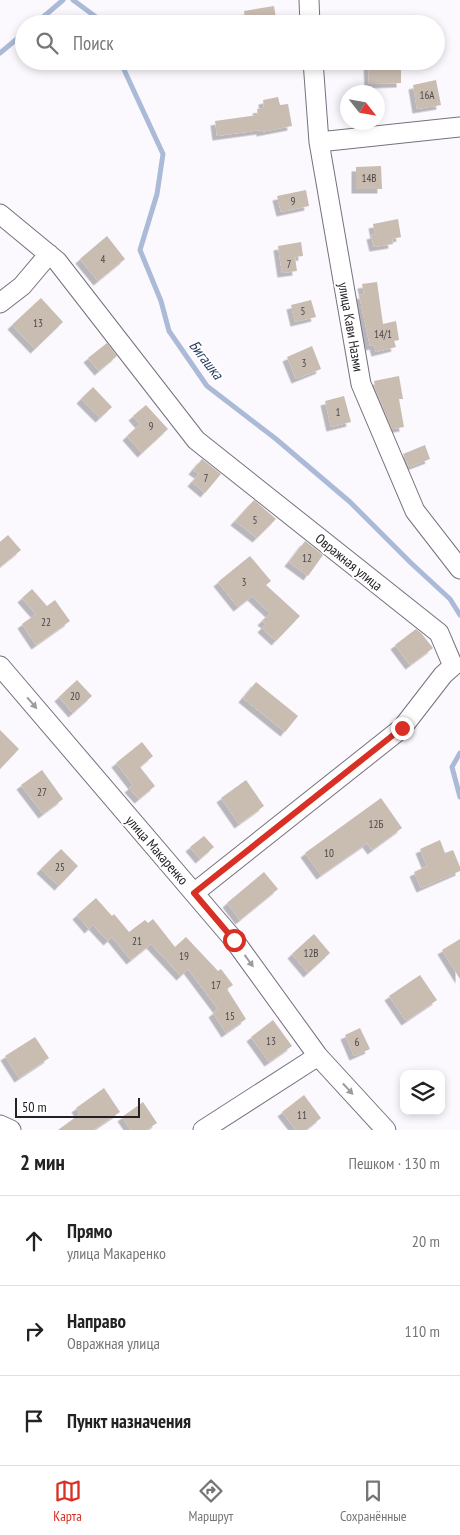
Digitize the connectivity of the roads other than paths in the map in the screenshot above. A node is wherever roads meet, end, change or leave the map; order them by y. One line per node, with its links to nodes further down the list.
1 (309, 0): 2 (street)
2 (310, 15)
3 (314, 70): 5 (street, улица Кави Назми)
4 (460, 127): 5 (street)
5 (319, 142): 9 (street, улица Кави Назми)
6 (0, 214): 7 (street, Овражная улица)
7 (49, 254): 8 (street); 11 (street, Овражная улица)
8 (0, 303)
9 (460, 569)
10 (0, 666): 11 (street, улица Макаренко, one-way to 11)
11 (194, 893): 12 (street, улица Макаренко, one-way to 12)
12 (318, 1056): 15 (street); 16 (street, улица Макаренко, one-way to 16)
13 (0, 1125): 14 (street)
14 (11, 1130)
15 (204, 1130)
16 (386, 1130)

